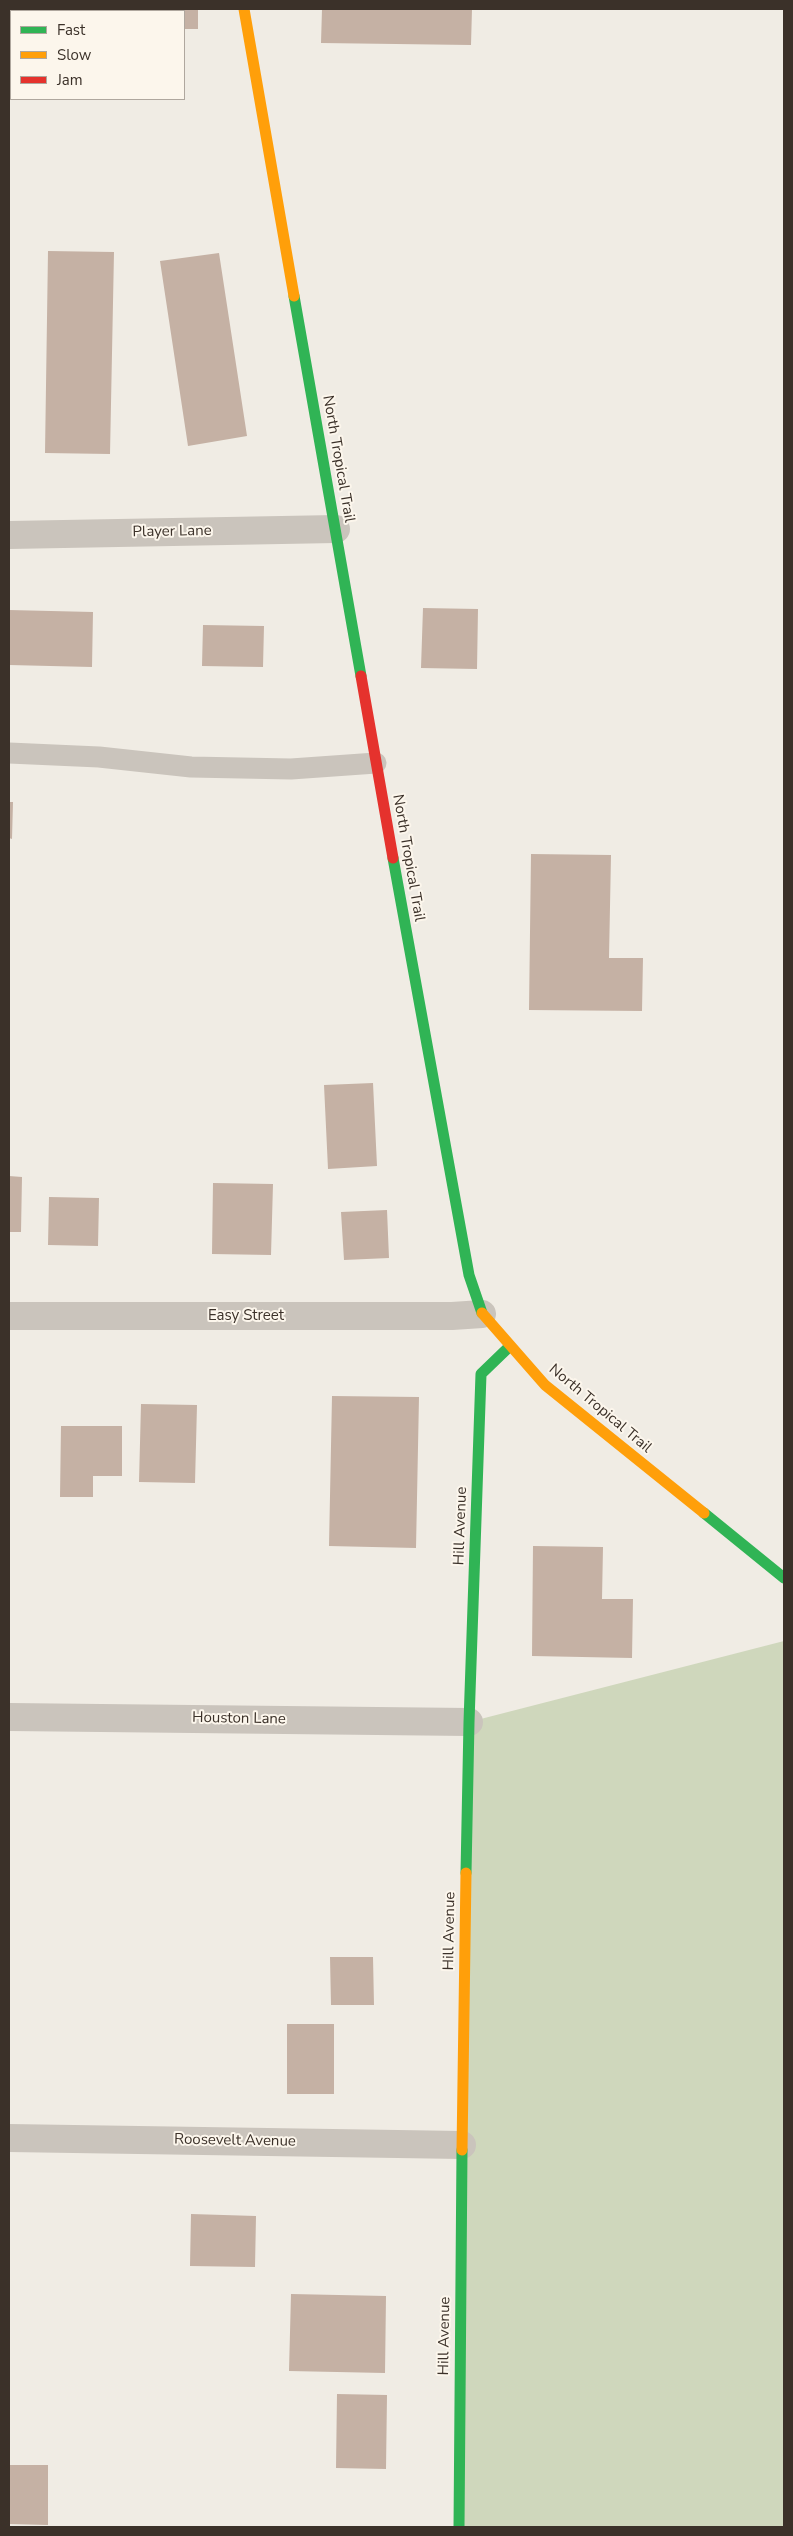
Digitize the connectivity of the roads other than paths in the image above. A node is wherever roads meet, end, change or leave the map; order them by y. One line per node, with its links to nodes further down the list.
1 (244, 9): 2 (street, North Tropical Trail)
2 (336, 529): 3 (street, Player Lane); 5 (street, North Tropical Trail)
3 (9, 535)
4 (9, 753): 5 (lane)
5 (376, 762): 6 (street, North Tropical Trail)
6 (482, 1314): 7 (street, Easy Street); 8 (street, North Tropical Trail)
7 (9, 1316)
8 (509, 1347): 9 (street, North Tropical Trail); 11 (street, Hill Avenue)
9 (784, 1578)
10 (9, 1717): 11 (street, Houston Lane)
11 (469, 1722): 13 (street, Hill Avenue)
12 (9, 2138): 13 (street, Roosevelt Avenue)
13 (462, 2145): 14 (street, Hill Avenue)
14 (458, 2527)

